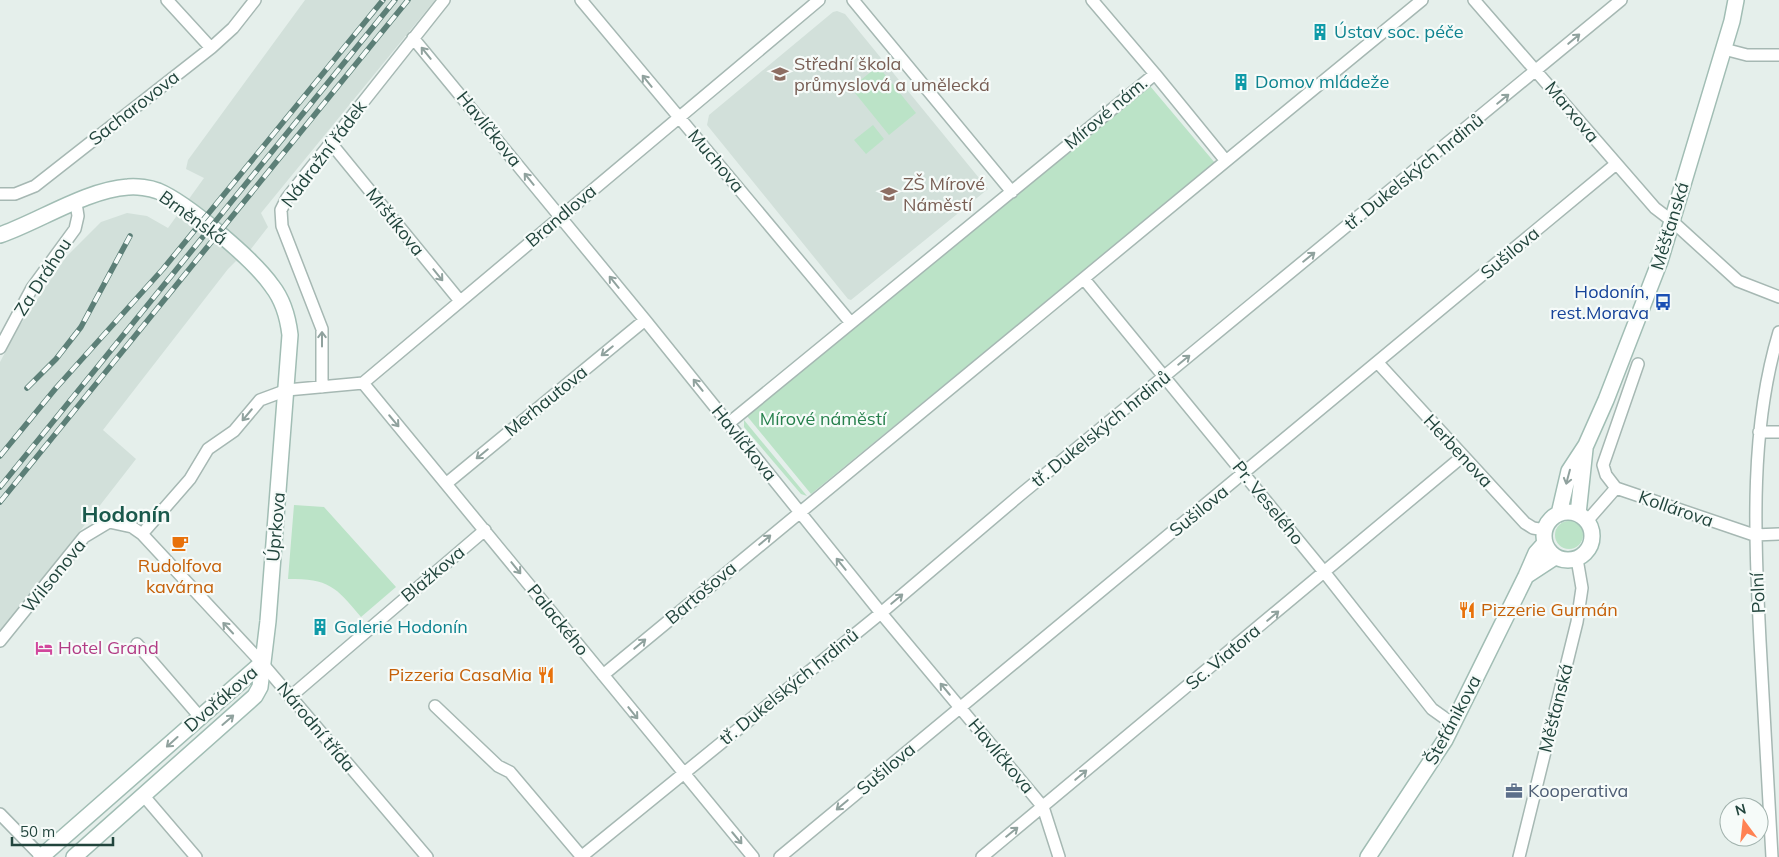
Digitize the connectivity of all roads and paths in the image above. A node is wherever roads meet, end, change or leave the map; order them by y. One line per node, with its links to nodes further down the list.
1 (167, 0): 13 (street)
2 (255, 0): 13 (street, Sacharovova)
3 (444, 0): 12 (street, Nádražní řádek)
4 (581, 0): 18 (street, Muchova, one-way to 4)
5 (819, 0): 18 (street, Brandlova)
6 (853, 0): 22 (street)
7 (1092, 0): 17 (street)
8 (1422, 0): 20 (street)
9 (1474, 0): 16 (street, Marxova)
10 (1620, 0): 16 (street, tř. Dukelských hrdinů, one-way to 10)
11 (1736, 0): 14 (main road, Měšťanská)
12 (413, 38): 19 (street, Nádražní řádek); 25 (street, Havlíčkova, one-way to 12)
13 (211, 48): 23 (street, Sacharovova)
14 (1724, 49): 15 (street); 26 (main road, Měšťanská)
15 (1779, 55)
16 (1537, 71): 21 (street, Marxova); 37 (street, tř. Dukelských hrdinů, one-way to 16)
17 (1154, 74): 20 (street, Mírové nám.); 22 (street, Mírové nám.)
18 (678, 118): 25 (street, Brandlova); 32 (street, Muchova)
19 (330, 142): 30 (street, Mrštíkova, one-way to 30); 39 (street, Nádražní řádek, one-way to 19)
20 (1226, 161): 28 (street)
21 (1616, 164): 26 (street, Marxova); 35 (street, Sušilova)
22 (1012, 192): 32 (street, Mírové nám.)
23 (0, 194)
24 (76, 203): 27 (main road, Brněnská); 34 (street, Za Dráhou); 40 (main road, Brněnská)
25 (561, 216): 30 (street, Brandlova); 31 (street, Havlíčkova, one-way to 25)
26 (1672, 221): 29 (street, Marxova); 44 (main road, Měšťanská)
27 (0, 234)
28 (1084, 279): 37 (street, Pr. Veselého); 49 (street)
29 (1779, 297)
30 (460, 301): 38 (street, Brandlova)
31 (645, 320): 41 (street, Havlíčkova, one-way to 31); 47 (street, Merhautova, one-way to 47)
32 (851, 322): 41 (street, Mírové nám.)
33 (1778, 339): 42 (street, Polní)
34 (0, 348)
35 (1378, 363): 45 (street, Herbenova); 46 (street, Sušilova)
36 (1638, 364): 48 (street)
37 (1164, 376): 46 (street, Pr. Veselého); 61 (street, tř. Dukelských hrdinů, one-way to 37)
38 (363, 383): 39 (street); 47 (street, Palackého, one-way to 47)
39 (322, 387): 40 (street)
40 (287, 390): 53 (street, one-way to 53); 64 (main road, Úprkova)
41 (729, 423): 49 (street, Havlíčkova)
42 (1760, 432): 43 (street); 55 (street, Polní)
43 (1779, 432)
44 (1586, 445): 50 (main road, Měšťanská, one-way to 50); 51 (main road, Měšťanská)
45 (1463, 456): 56 (street, Herbenova); 59 (street, Sc. Viatora)
46 (1244, 474): 59 (street, Pr. Veselého); 68 (street, Sušilova)
47 (447, 483): 52 (street, Palackého)
48 (1616, 488): 51 (street, Kollárova); 55 (street, Kollárova)
49 (799, 512): 61 (street, Havlíčkova, one-way to 49); 65 (street, Bartošova, one-way to 49)
50 (1559, 514): 51 (main road); 56 (main road)
51 (1583, 518): 58 (main road)
52 (485, 530): 65 (street, Palackého, one-way to 65); 66 (street, Blažkova)
53 (142, 534): 62 (street, Wilsonova); 64 (street, Národní třída, one-way to 53)
54 (1779, 534): 55 (street, Kollárova)
55 (1754, 535): 86 (street, Polní)
56 (1545, 536): 57 (main road); 60 (main road, Štefánikova)
57 (1555, 557): 58 (main road); 60 (main road)
58 (1577, 559): 85 (street, Měšťanská)
59 (1325, 573): 70 (street, Pr. Veselého); 73 (street, Sc. Viatora, one-way to 59)
60 (1526, 576): 70 (main road, Štefánikova)
61 (880, 613): 68 (street, Havlíčkova, one-way to 61); 71 (street, tř. Dukelských hrdinů)
62 (0, 641)
63 (137, 644): 69 (street)
64 (262, 663): 66 (street, Národní třída); 69 (main road, Dvořákova); 72 (main road, Dvořákova, one-way to 64)
65 (602, 675): 71 (street, Palackého, one-way to 71)
66 (290, 697): 78 (street, Národní třída)
67 (435, 706): 79 (street)
68 (961, 708): 73 (street, Havlíčkova); 81 (street, Sušilova, one-way to 81)
69 (200, 717): 75 (main road, Dvořákova, one-way to 75)
70 (1453, 724): 84 (main road, Štefánikova)
71 (684, 774): 79 (street, tř. Dukelských hrdinů); 80 (street, Palackého, one-way to 80)
72 (143, 795): 76 (main road, Dvořákova); 77 (street)
73 (1043, 807): 82 (street, Sc. Viatora, one-way to 73); 83 (street, Havlíčkova)
74 (0, 814): 75 (street)
75 (41, 857)
76 (74, 857)
77 (196, 857)
78 (427, 857)
79 (581, 857)
80 (753, 857)
81 (780, 857)
82 (982, 857)
83 (1059, 857)
84 (1368, 857)
85 (1519, 857)
86 (1772, 857)

